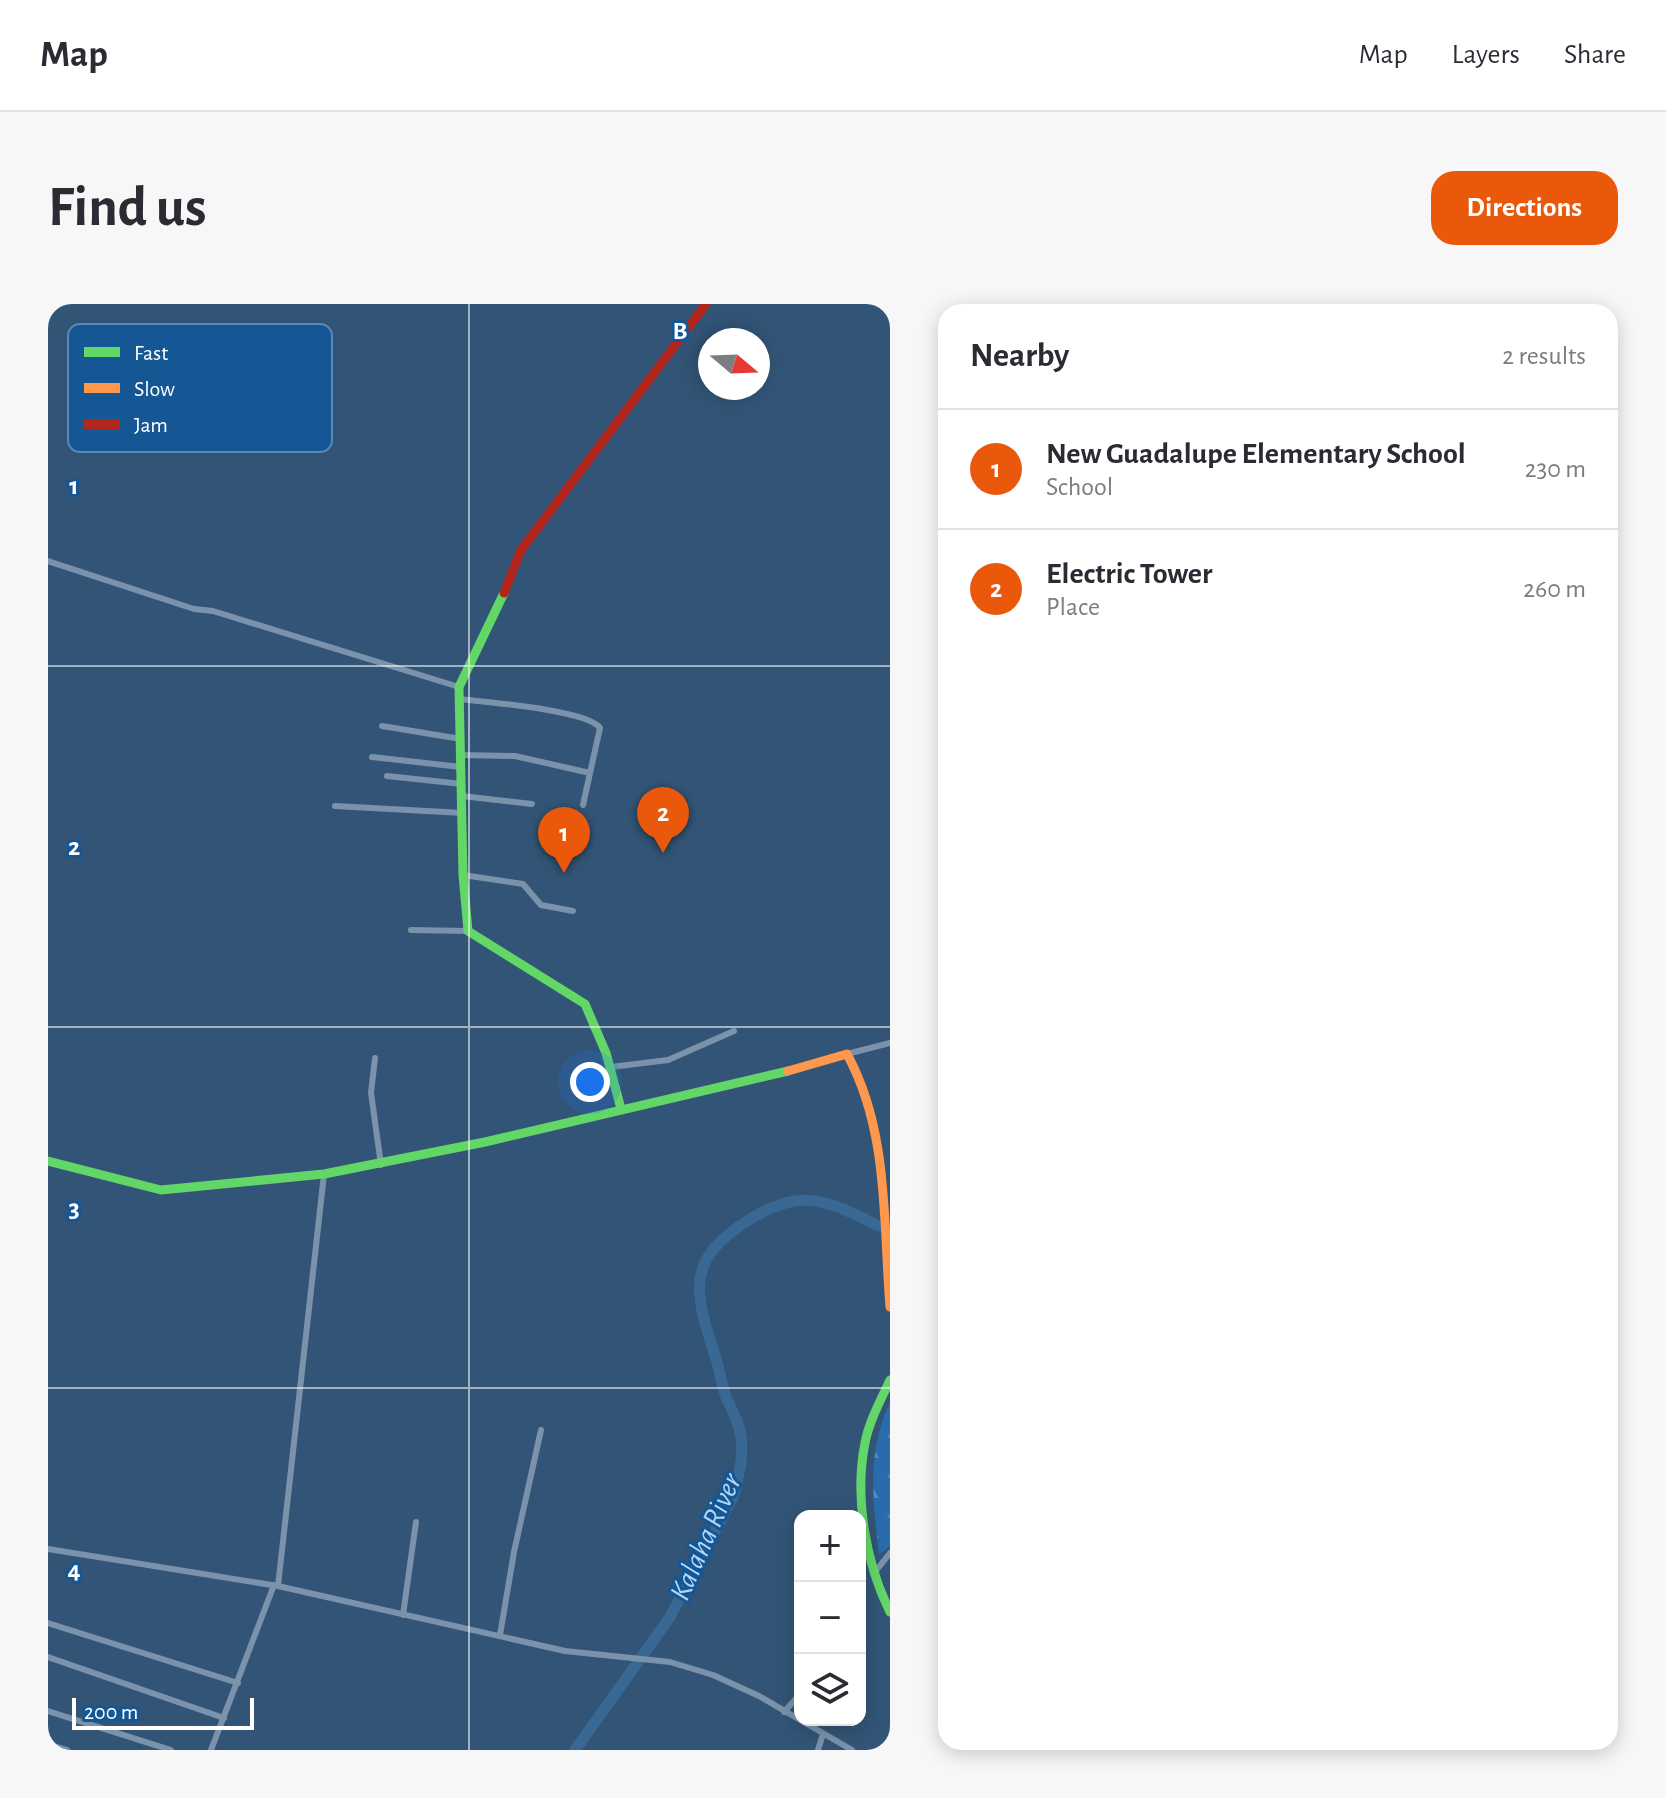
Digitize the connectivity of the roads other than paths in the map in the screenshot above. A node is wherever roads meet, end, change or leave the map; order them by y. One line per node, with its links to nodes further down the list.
1 (706, 304): 3 (main road)
2 (48, 561): 3 (street)
3 (459, 687): 4 (main road)
4 (460, 699): 6 (main road); 10 (street)
5 (382, 726): 6 (street)
6 (461, 739): 7 (main road)
7 (461, 755): 9 (main road); 10 (street)
8 (372, 757): 9 (street)
9 (461, 767): 12 (main road)
10 (590, 773): 15 (street)
11 (387, 776): 12 (street)
12 (462, 784): 13 (main road)
13 (462, 796): 14 (street); 17 (main road)
14 (532, 804)
15 (583, 805)
16 (335, 806): 17 (street)
17 (463, 813): 18 (main road)
18 (463, 875): 19 (street); 21 (main road)
19 (573, 911)
20 (411, 930): 21 (street)
21 (468, 931): 26 (main road)
22 (734, 1031): 26 (street)
23 (890, 1043): 24 (street)
24 (847, 1054): 27 (main road); 31 (main road)
25 (375, 1058): 29 (street)
26 (611, 1067): 27 (main road)
27 (621, 1109): 29 (main road)
28 (48, 1161): 30 (main road)
29 (381, 1165): 30 (main road)
30 (324, 1174): 38 (street)
31 (890, 1307)
32 (889, 1384): 37 (main road)
33 (541, 1430): 42 (street)
34 (416, 1522): 40 (street)
35 (48, 1549): 38 (street)
36 (890, 1553): 37 (street)
37 (872, 1575): 39 (main road)
38 (276, 1586): 40 (street); 44 (street)
39 (890, 1612)
40 (403, 1615): 42 (street)
41 (48, 1623): 44 (street)
42 (500, 1635): 47 (street)
43 (48, 1657): 48 (street)
44 (238, 1683): 48 (street)
45 (794, 1701): 47 (street)
46 (48, 1711): 52 (street)
47 (784, 1712): 49 (street)
48 (224, 1718): 53 (street)
49 (823, 1734): 54 (street); 55 (street)
50 (48, 1744): 51 (street)
51 (67, 1750)
52 (171, 1750)
53 (211, 1750)
54 (818, 1750)
55 (852, 1750)

